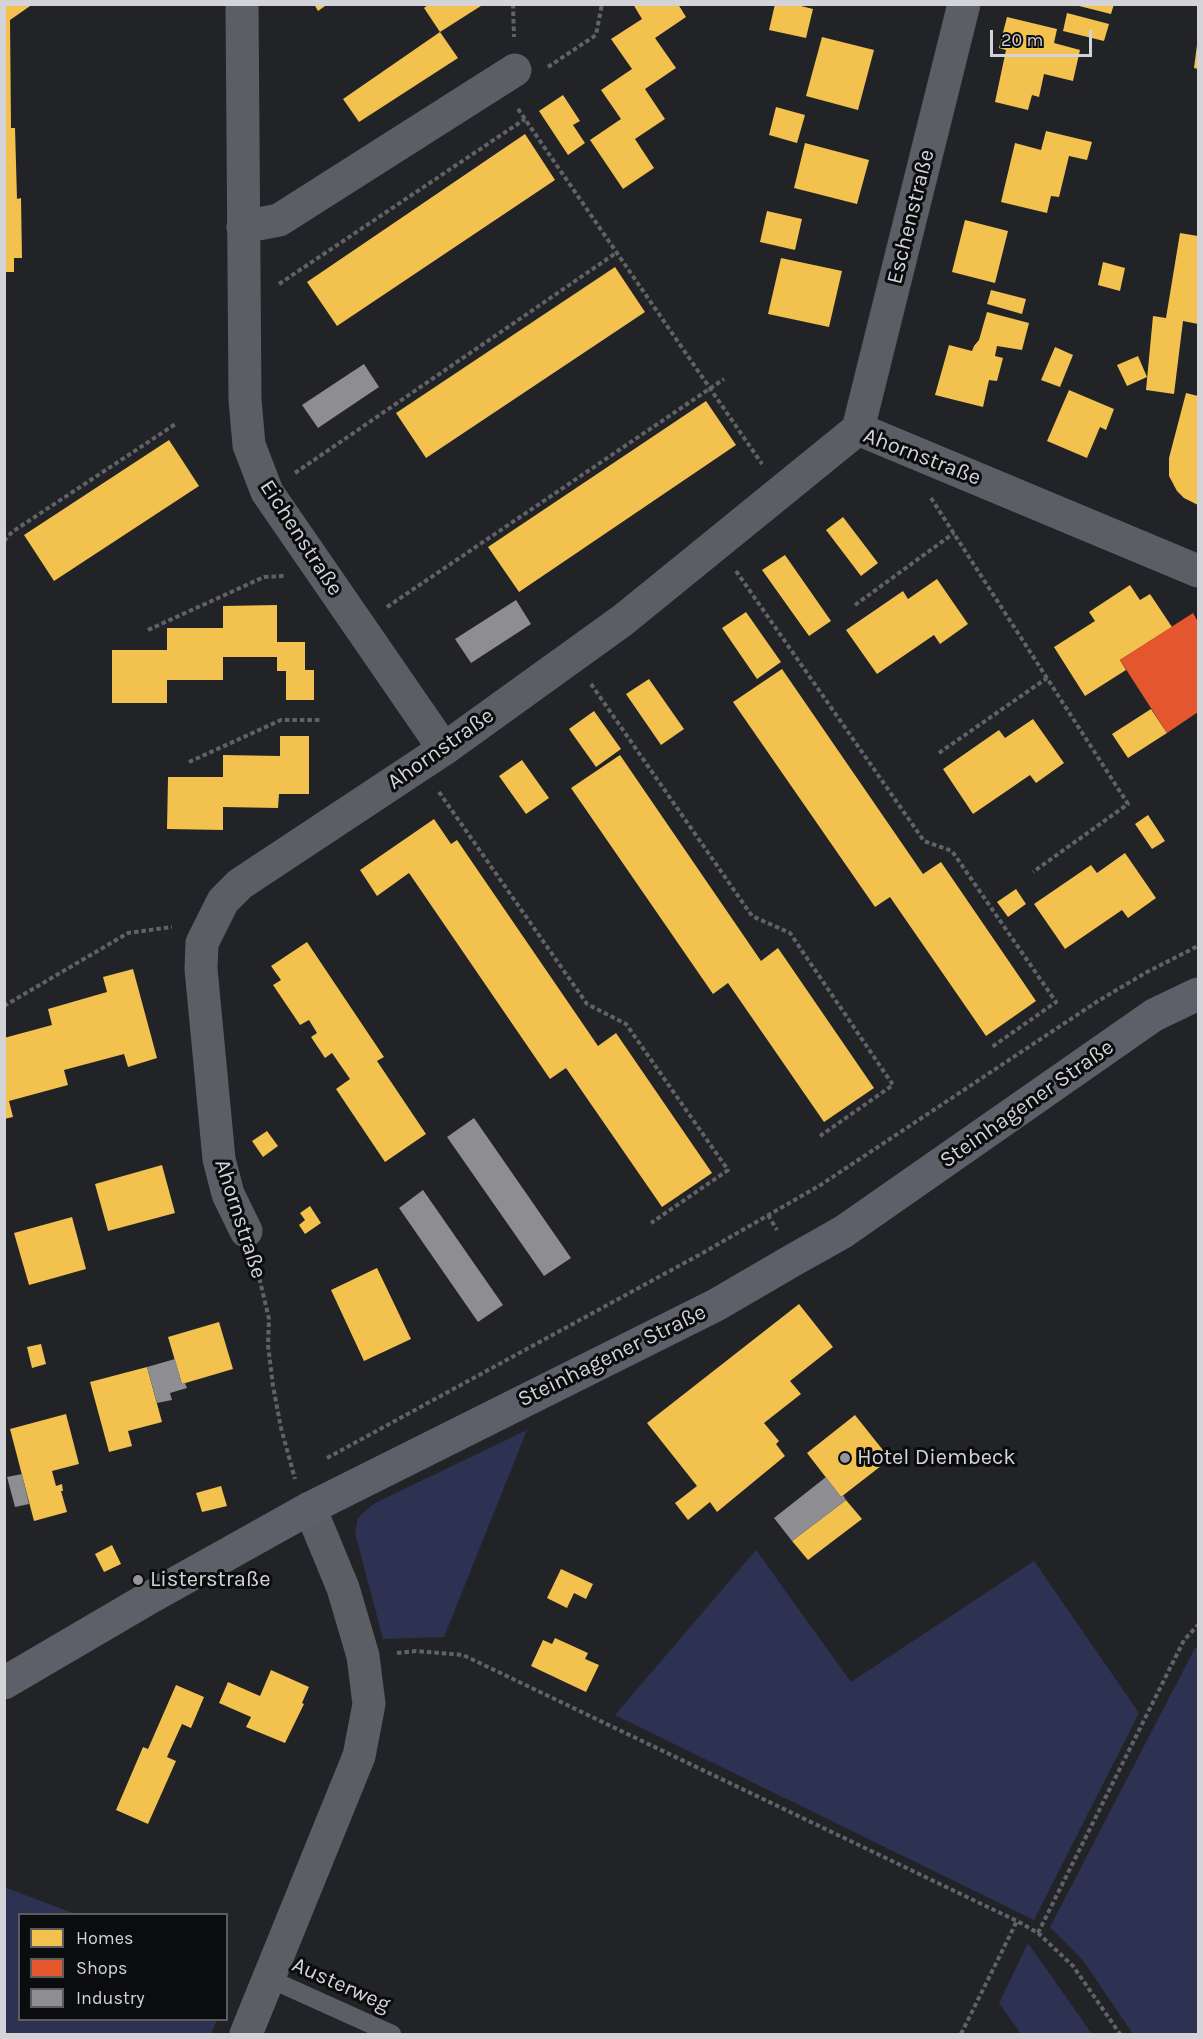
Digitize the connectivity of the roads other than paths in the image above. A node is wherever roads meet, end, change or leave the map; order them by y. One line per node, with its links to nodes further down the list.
1 (242, 4): 4 (street, Eichenstraße)
2 (964, 4): 5 (street, Eschenstraße)
3 (507, 76): 4 (street)
4 (243, 226): 7 (street, Eichenstraße)
5 (858, 429): 6 (street, Ahornstraße); 7 (street, Ahornstraße)
6 (1198, 571)
7 (432, 757): 9 (street, Ahornstraße)
8 (1198, 994): 10 (main road, Steinhagener Straße)
9 (246, 1231)
10 (310, 1508): 11 (main road, Steinhagener Straße); 12 (street)
11 (4, 1683)
12 (270, 1979): 13 (street); 14 (lane, Austerweg)
13 (246, 2034)
14 (392, 2034)

